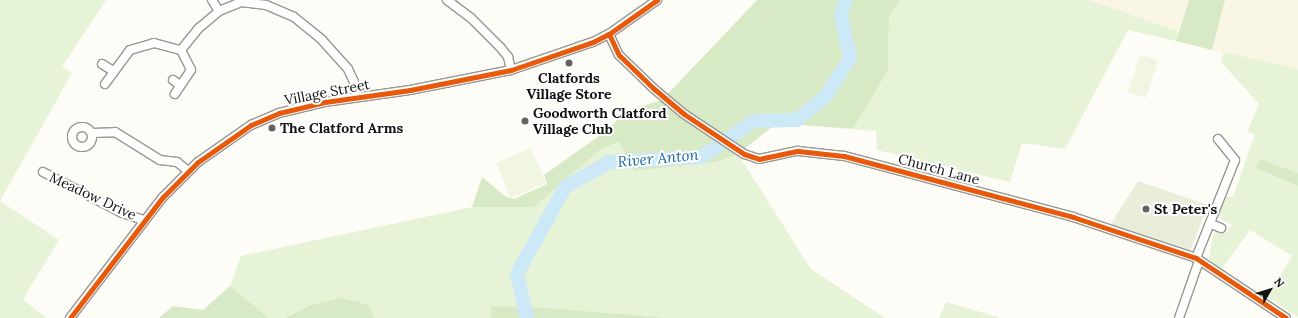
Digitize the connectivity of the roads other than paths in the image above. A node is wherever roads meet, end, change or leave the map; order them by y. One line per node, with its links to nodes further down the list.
1 (212, 0): 4 (street)
2 (447, 0): 8 (street)
3 (657, 0): 5 (street, Village Street)
4 (219, 11): 6 (street); 14 (street)
5 (609, 34): 8 (street, Village Street); 22 (street, Church Lane)
6 (181, 50): 9 (street); 12 (street)
7 (102, 64): 9 (street)
8 (511, 70): 14 (street, Village Street)
9 (113, 71): 11 (street)
10 (173, 80): 12 (street)
11 (105, 84)
12 (180, 85): 13 (street)
13 (175, 94)
14 (356, 96): 17 (street, Village Street)
15 (92, 133): 17 (street)
16 (1218, 139): 20 (street)
17 (188, 171): 19 (street, Village Street)
18 (43, 172): 19 (street, Meadow Drive)
19 (144, 220): 23 (street, Village Street)
20 (1211, 224): 21 (street); 22 (street)
21 (1221, 228)
22 (1198, 259): 24 (street); 25 (street, Church Lane)
23 (70, 318)
24 (1179, 318)
25 (1286, 318)

